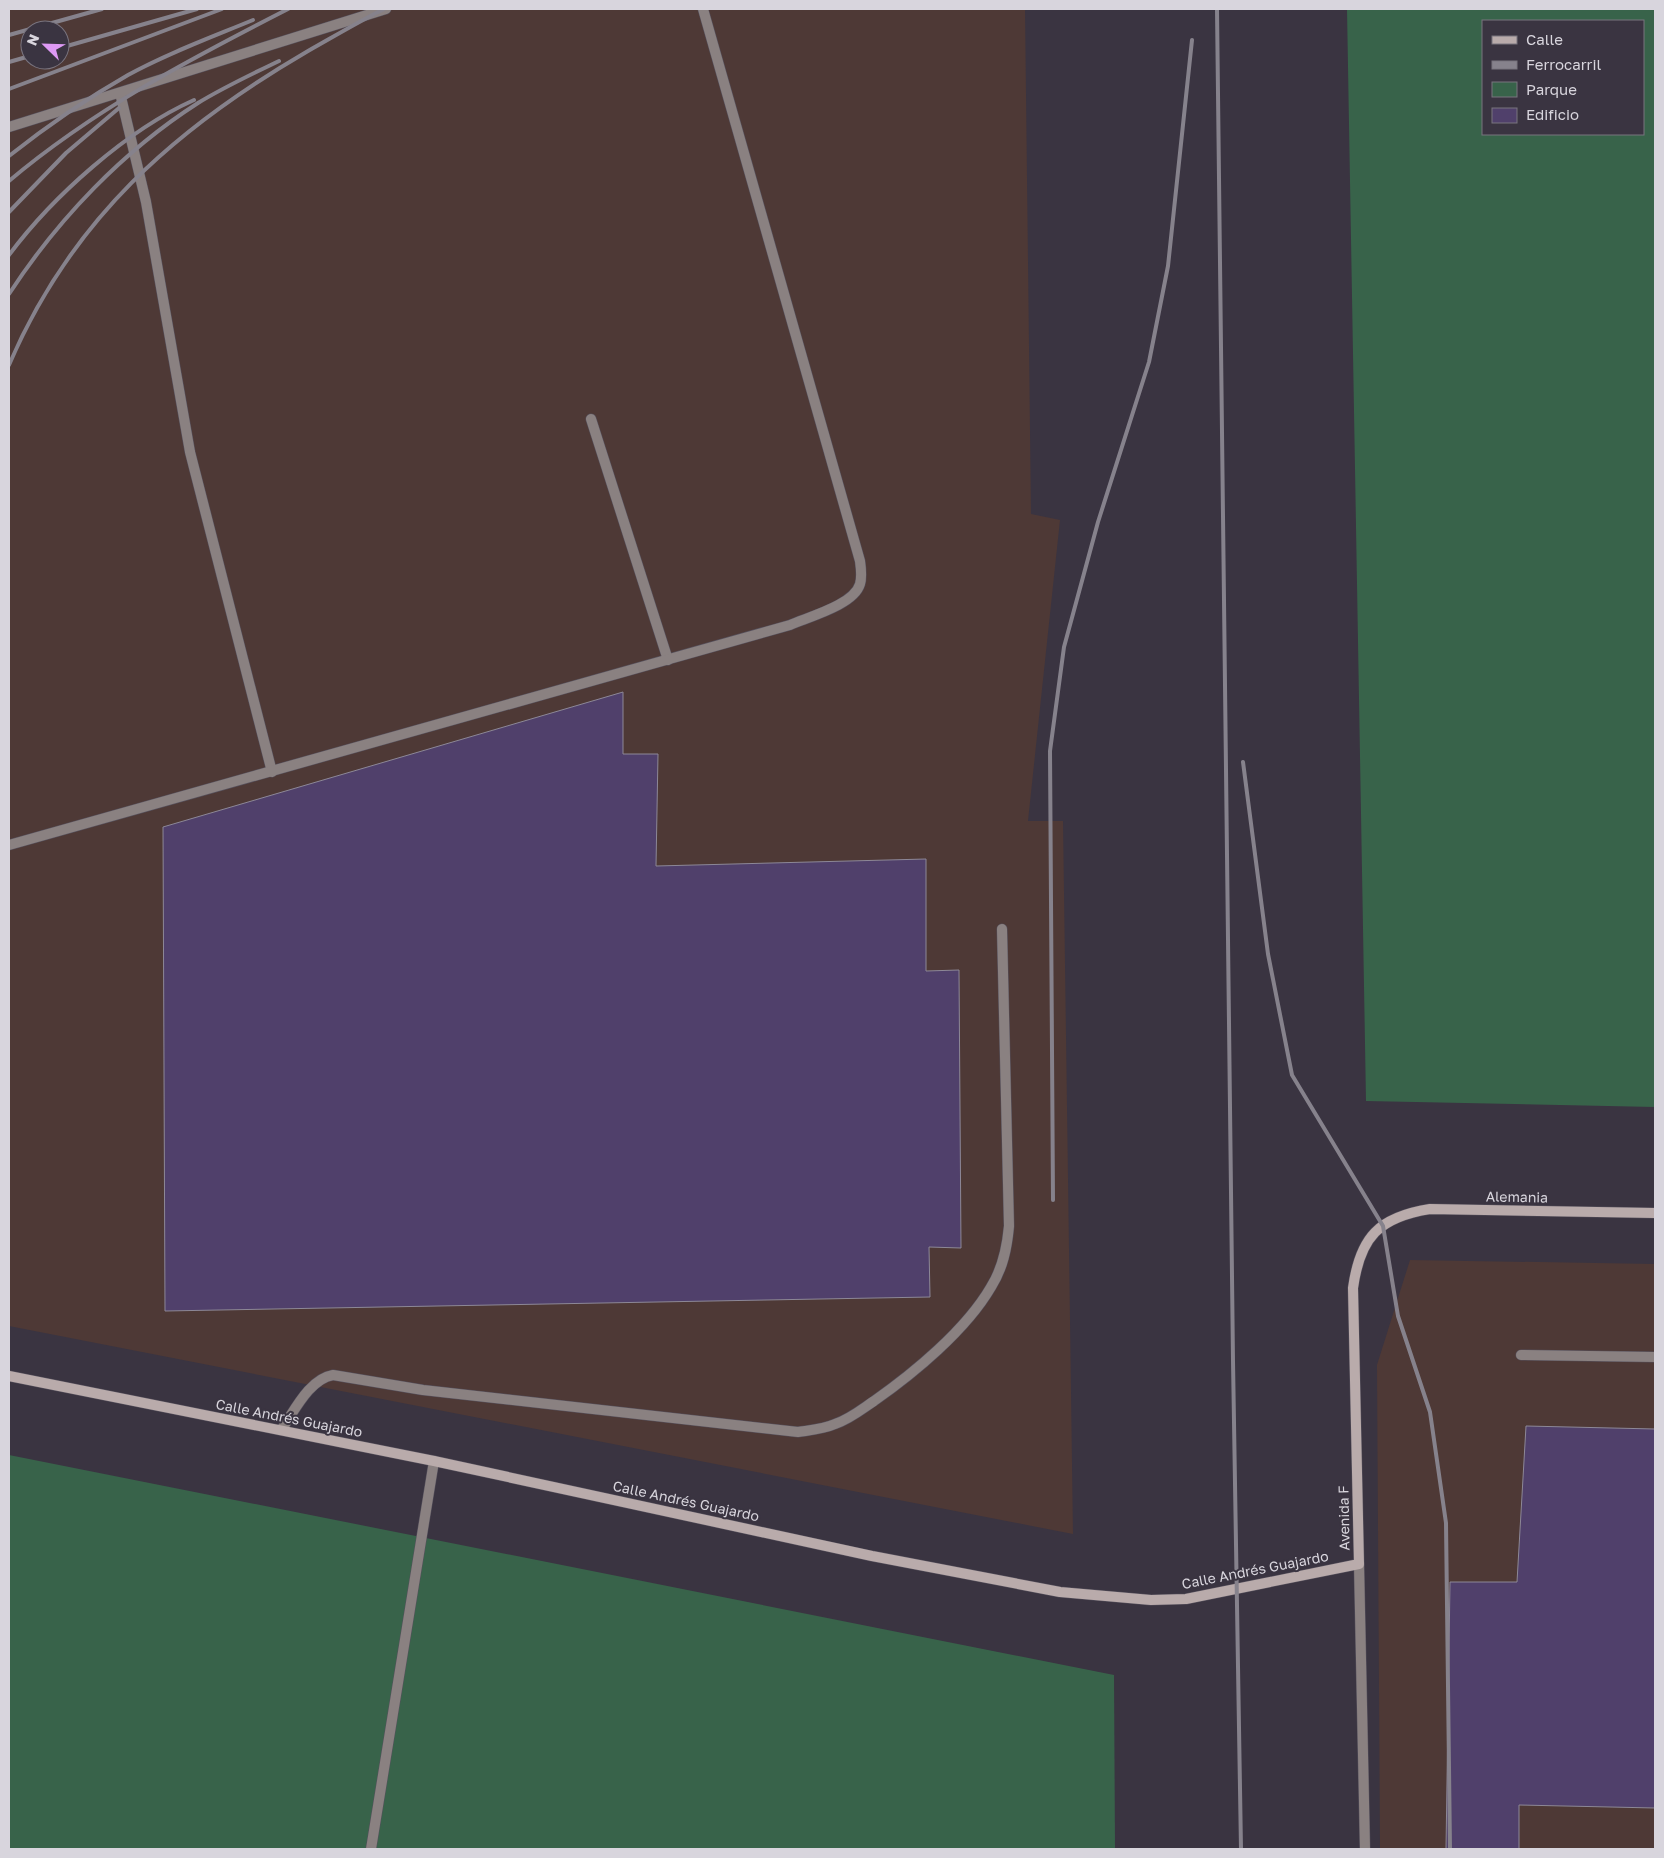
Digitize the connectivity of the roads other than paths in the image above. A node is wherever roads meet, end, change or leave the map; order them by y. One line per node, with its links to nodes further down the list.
1 (386, 9): 3 (street)
2 (703, 9): 6 (street)
3 (120, 92): 4 (street); 7 (street)
4 (9, 127)
5 (591, 419): 6 (street)
6 (668, 660): 7 (street)
7 (272, 772): 8 (street)
8 (9, 845)
9 (1002, 929): 15 (street)
10 (1655, 1213): 11 (main road, Alemania)
11 (1383, 1226): 17 (main road, Avenida F)
12 (1521, 1355): 13 (street)
13 (1655, 1357)
14 (9, 1376): 15 (main road, Calle Andrés Guajardo)
15 (281, 1430): 16 (main road, Calle Andrés Guajardo)
16 (434, 1461): 17 (main road, Calle Andrés Guajardo); 18 (street)
17 (1359, 1564): 19 (street, Avenida F)
18 (370, 1849)
19 (1365, 1849)

